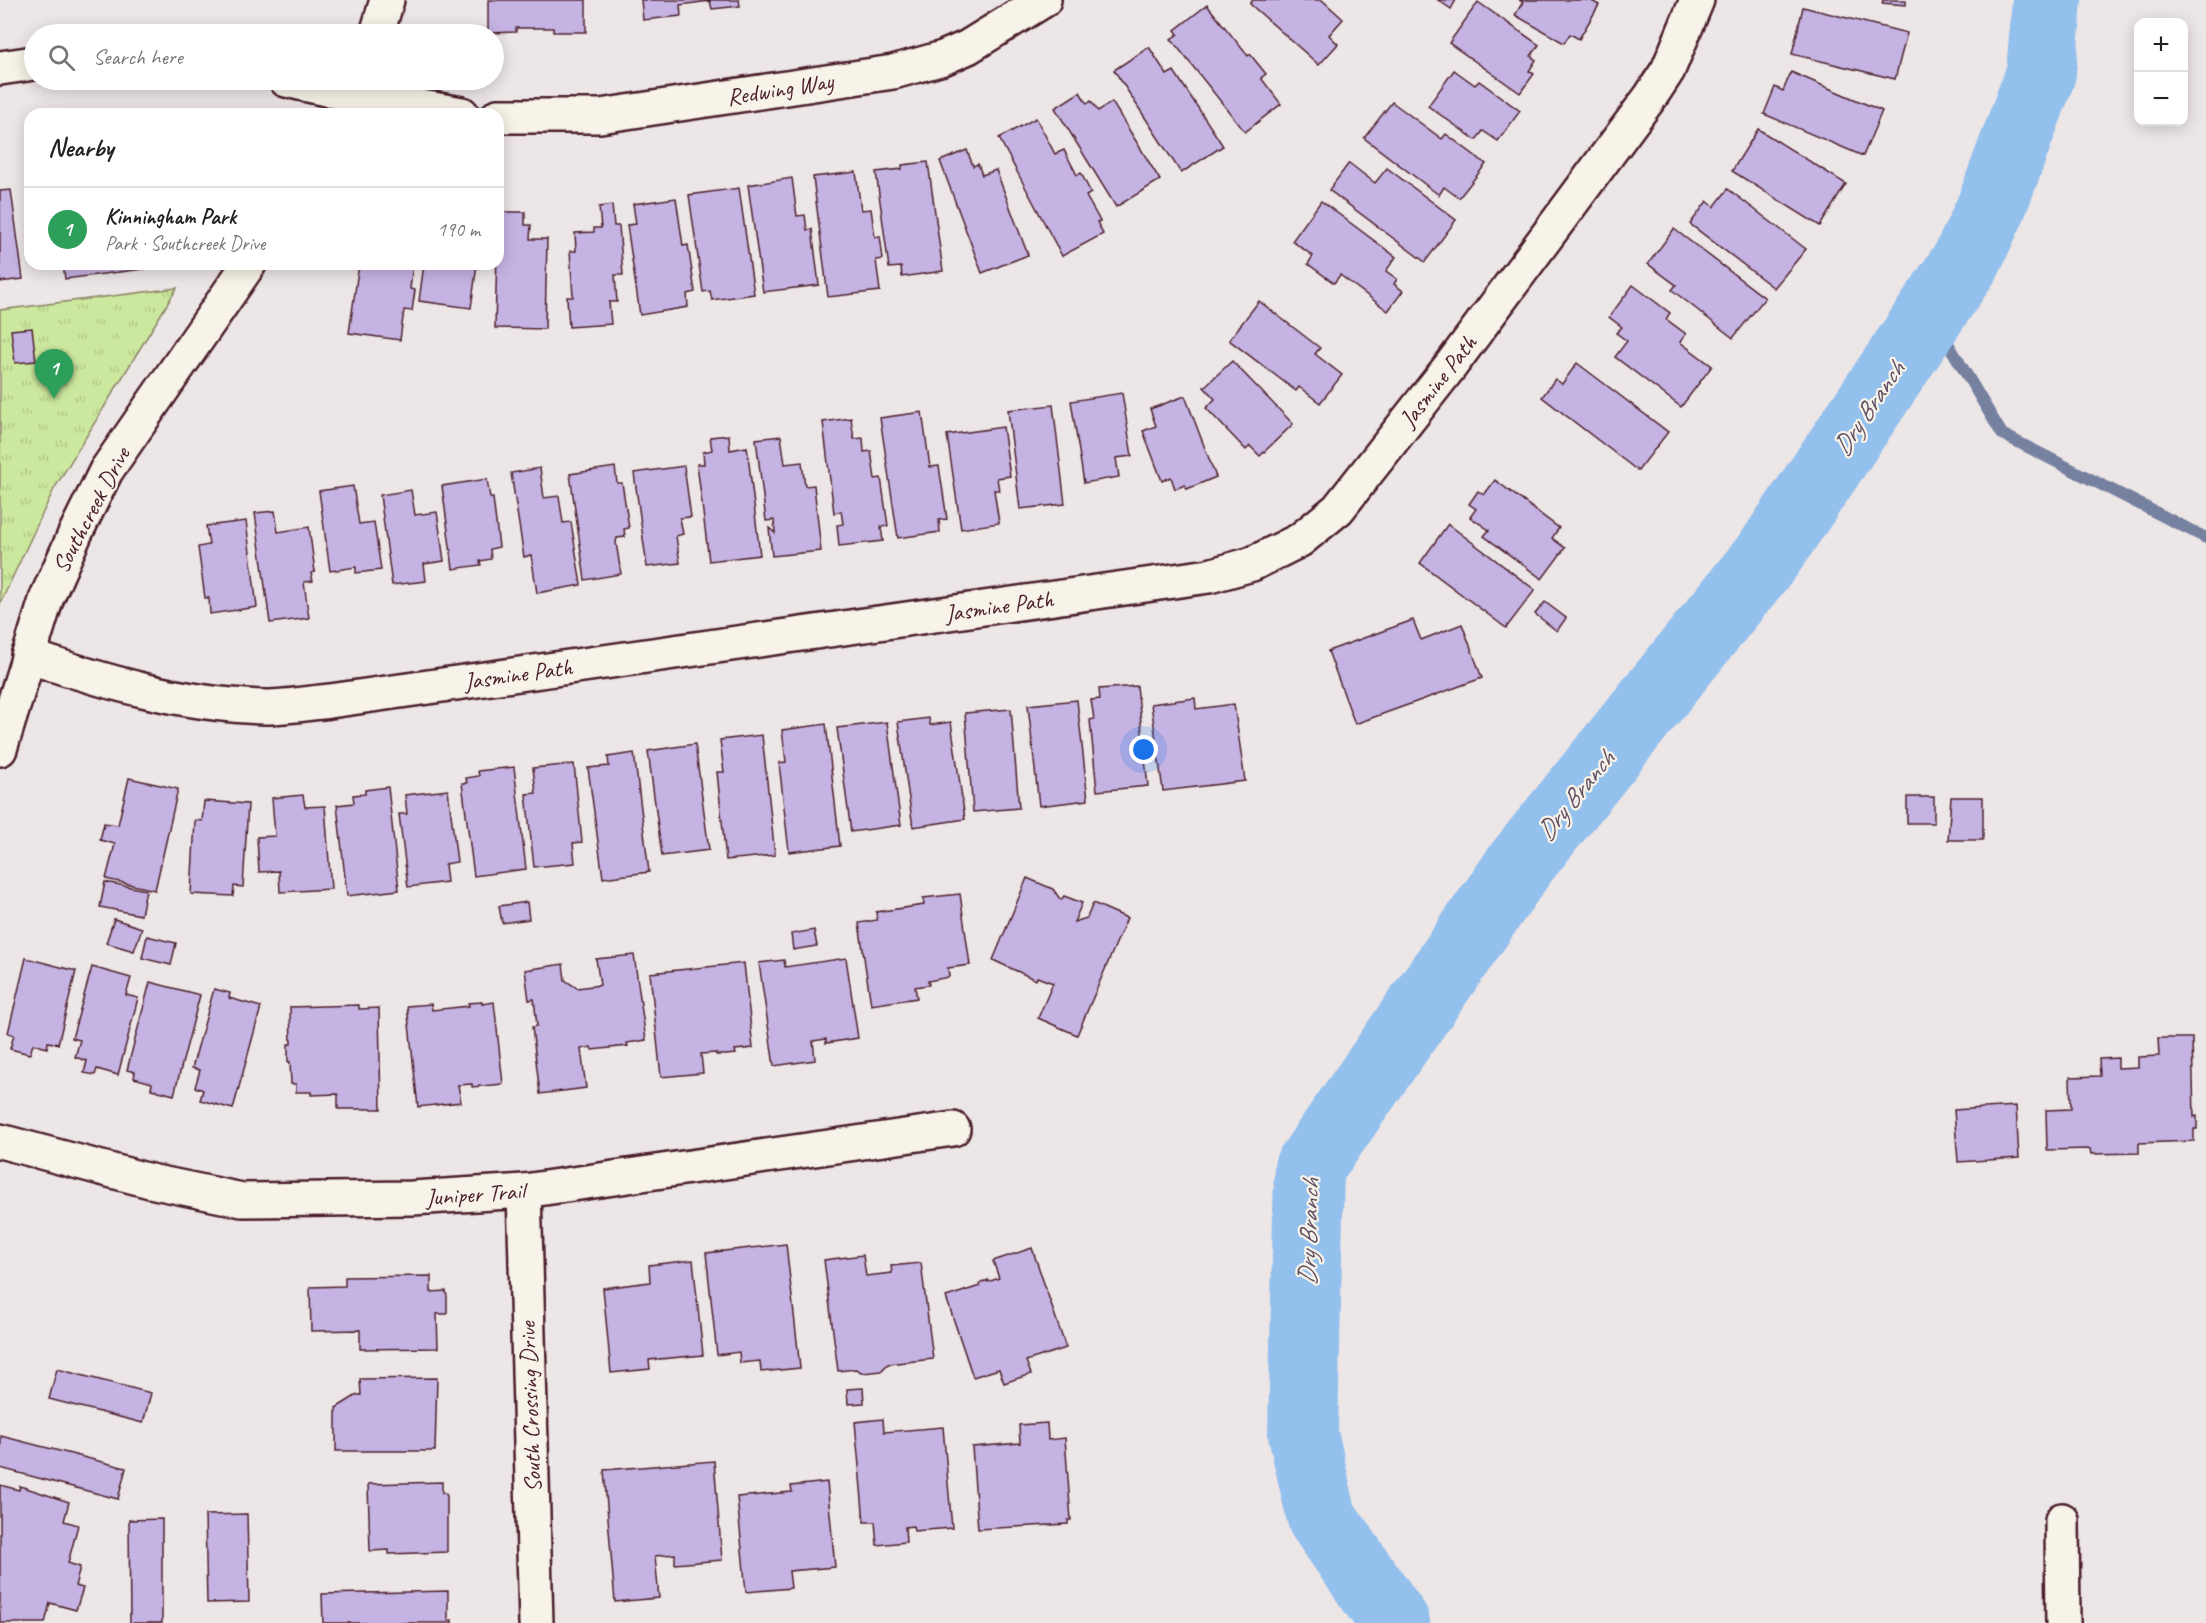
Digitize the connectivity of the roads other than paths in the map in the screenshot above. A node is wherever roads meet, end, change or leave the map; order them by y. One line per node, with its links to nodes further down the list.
1 (387, 0): 4 (street)
2 (1044, 0): 10 (street, Redwing Way)
3 (1697, 0): 12 (street, Jasmine Path)
4 (380, 24)
5 (24, 64): 6 (street)
6 (0, 68)
7 (327, 90): 8 (street)
8 (351, 96): 9 (street)
9 (425, 108)
10 (504, 116)
11 (245, 270): 12 (street, Southcreek Drive)
12 (28, 656): 13 (street, Southcreek Drive)
13 (0, 749)
14 (953, 1129): 16 (street, Juniper Trail)
15 (0, 1141): 16 (street, Juniper Trail)
16 (524, 1191): 18 (street, South Crossing Drive)
17 (2062, 1520): 19 (street)
18 (536, 1623)
19 (2063, 1623)

